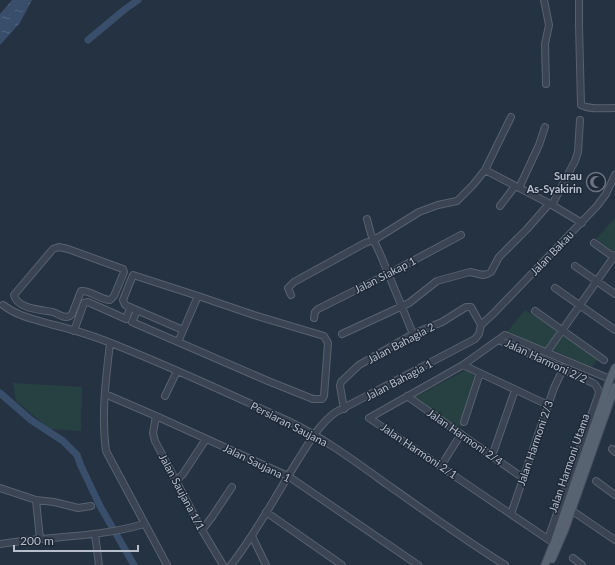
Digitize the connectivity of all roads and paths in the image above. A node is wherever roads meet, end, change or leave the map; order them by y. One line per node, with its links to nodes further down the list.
1 (544, 0): 3 (street)
2 (579, 0): 4 (street)
3 (546, 84)
4 (615, 108)
5 (511, 117): 8 (street)
6 (580, 120): 11 (street)
7 (545, 127): 10 (street)
8 (486, 168): 10 (street); 16 (street)
9 (615, 175): 14 (street, Jalan Bakau)
10 (519, 186): 11 (street); 12 (street)
11 (552, 204): 14 (street); 28 (street)
12 (500, 206)
13 (367, 219): 16 (street)
14 (582, 222): 34 (street, Jalan Bakau)
15 (461, 235): 20 (street, Jalan Siakap 1)
16 (377, 238): 20 (street); 24 (street)
17 (594, 243): 18 (street)
18 (615, 257): 21 (street)
19 (575, 266): 21 (street)
20 (388, 274): 28 (street); 32 (street, Jalan Siakap 1)
21 (597, 281): 23 (street); 27 (street)
22 (555, 288): 27 (street)
23 (615, 294)
24 (290, 295)
25 (198, 296): 29 (street); 36 (street); 43 (street)
26 (3, 305): 33 (street, Persiaran Saujana)
27 (580, 305): 35 (street); 37 (street)
28 (402, 306): 39 (street); 40 (street)
29 (134, 309): 36 (street); 38 (street); 43 (street)
30 (535, 311): 35 (street)
31 (53, 312): 31 (street); 33 (street)
32 (314, 318)
33 (49, 324): 38 (street, Persiaran Saujana)
34 (481, 325): 40 (street, Jalan Bahagia 2); 59 (street, Jalan Bahagia 1)
35 (563, 329): 44 (street); 45 (street)
36 (183, 330): 43 (street)
37 (615, 330)
38 (74, 331): 42 (street, Persiaran Saujana)
39 (342, 334)
40 (413, 334): 59 (street, Jalan Bahagia 2)
41 (499, 340): 44 (street); 47 (street, Jalan Harmoni 2/1); 49 (street, Jalan Harmoni 2/2)
42 (110, 342): 50 (street, Persiaran Saujana); 55 (street)
43 (178, 342)
44 (547, 352): 46 (street)
45 (604, 360)
46 (566, 361): 49 (street, Jalan Harmoni 2/3); 52 (street)
47 (463, 365): 51 (street); 57 (street, Jalan Harmoni 2/1)
48 (615, 368): 52 (main road, Jalan Harmoni Utama)
49 (562, 370): 58 (street, Jalan Harmoni 2/3); 85 (street, Jalan Harmoni 2/2)
50 (177, 371): 56 (street); 63 (street, Persiaran Saujana)
51 (480, 373): 54 (street); 61 (street)
52 (610, 379): 85 (main road, Jalan Harmoni Utama)
53 (615, 387): 76 (main road, Jalan Harmoni Utama)
54 (516, 390): 58 (street); 65 (street)
55 (108, 396): 60 (street, Jalan Saujana 1); 79 (street)
56 (165, 396)
57 (407, 396): 62 (street, Jalan Harmoni 2/4); 66 (street, Jalan Harmoni 2/1)
58 (548, 405): 68 (street, Jalan Harmoni 2/3)
59 (344, 409): 63 (street, Jalan Bahagia 1)
60 (155, 419): 64 (street, Jalan Saujana 1); 69 (street, Jalan Saujana 1/1)
61 (464, 422)
62 (461, 434): 65 (street, Jalan Harmoni 2/4); 66 (street)
63 (314, 435): 67 (street, Jalan Bahagia 1); 95 (street, Persiaran Saujana)
64 (206, 439): 67 (street, Jalan Saujana 1); 69 (street)
65 (492, 456): 68 (street, Jalan Harmoni 2/4)
66 (441, 466): 78 (street, Jalan Harmoni 2/1)
67 (288, 476): 77 (street, Jalan Bahagia 1); 94 (street, Jalan Saujana 1)
68 (523, 478): 78 (street, Jalan Harmoni 2/3)
69 (176, 480): 80 (street, Jalan Saujana 1/1)
70 (596, 481): 73 (street)
71 (232, 487): 80 (street)
72 (0, 488): 74 (street)
73 (615, 495)
74 (36, 500): 75 (street); 83 (street)
75 (91, 506)
76 (571, 510): 84 (street); 85 (main road, Jalan Harmoni Utama)
77 (266, 512): 82 (street, Jalan Bahagia 1); 93 (street)
78 (511, 514): 85 (street, Jalan Harmoni 2/1)
79 (144, 524): 81 (street); 89 (street)
80 (202, 530): 90 (street, Jalan Saujana 1/1)
81 (95, 534): 83 (street); 88 (street)
82 (252, 536): 91 (street, Jalan Bahagia 1); 92 (street)
83 (40, 538): 86 (street)
84 (615, 540)
85 (553, 543): 96 (main road, Jalan Harmoni Utama); 97 (main road, Jalan Harmoni Utama)
86 (0, 544)
87 (573, 558): 98 (street)
88 (99, 565)
89 (167, 565)
90 (223, 565)
91 (231, 565)
92 (266, 565)
93 (342, 565)
94 (418, 565)
95 (505, 565)
96 (545, 565)
97 (550, 565)
98 (582, 565)

